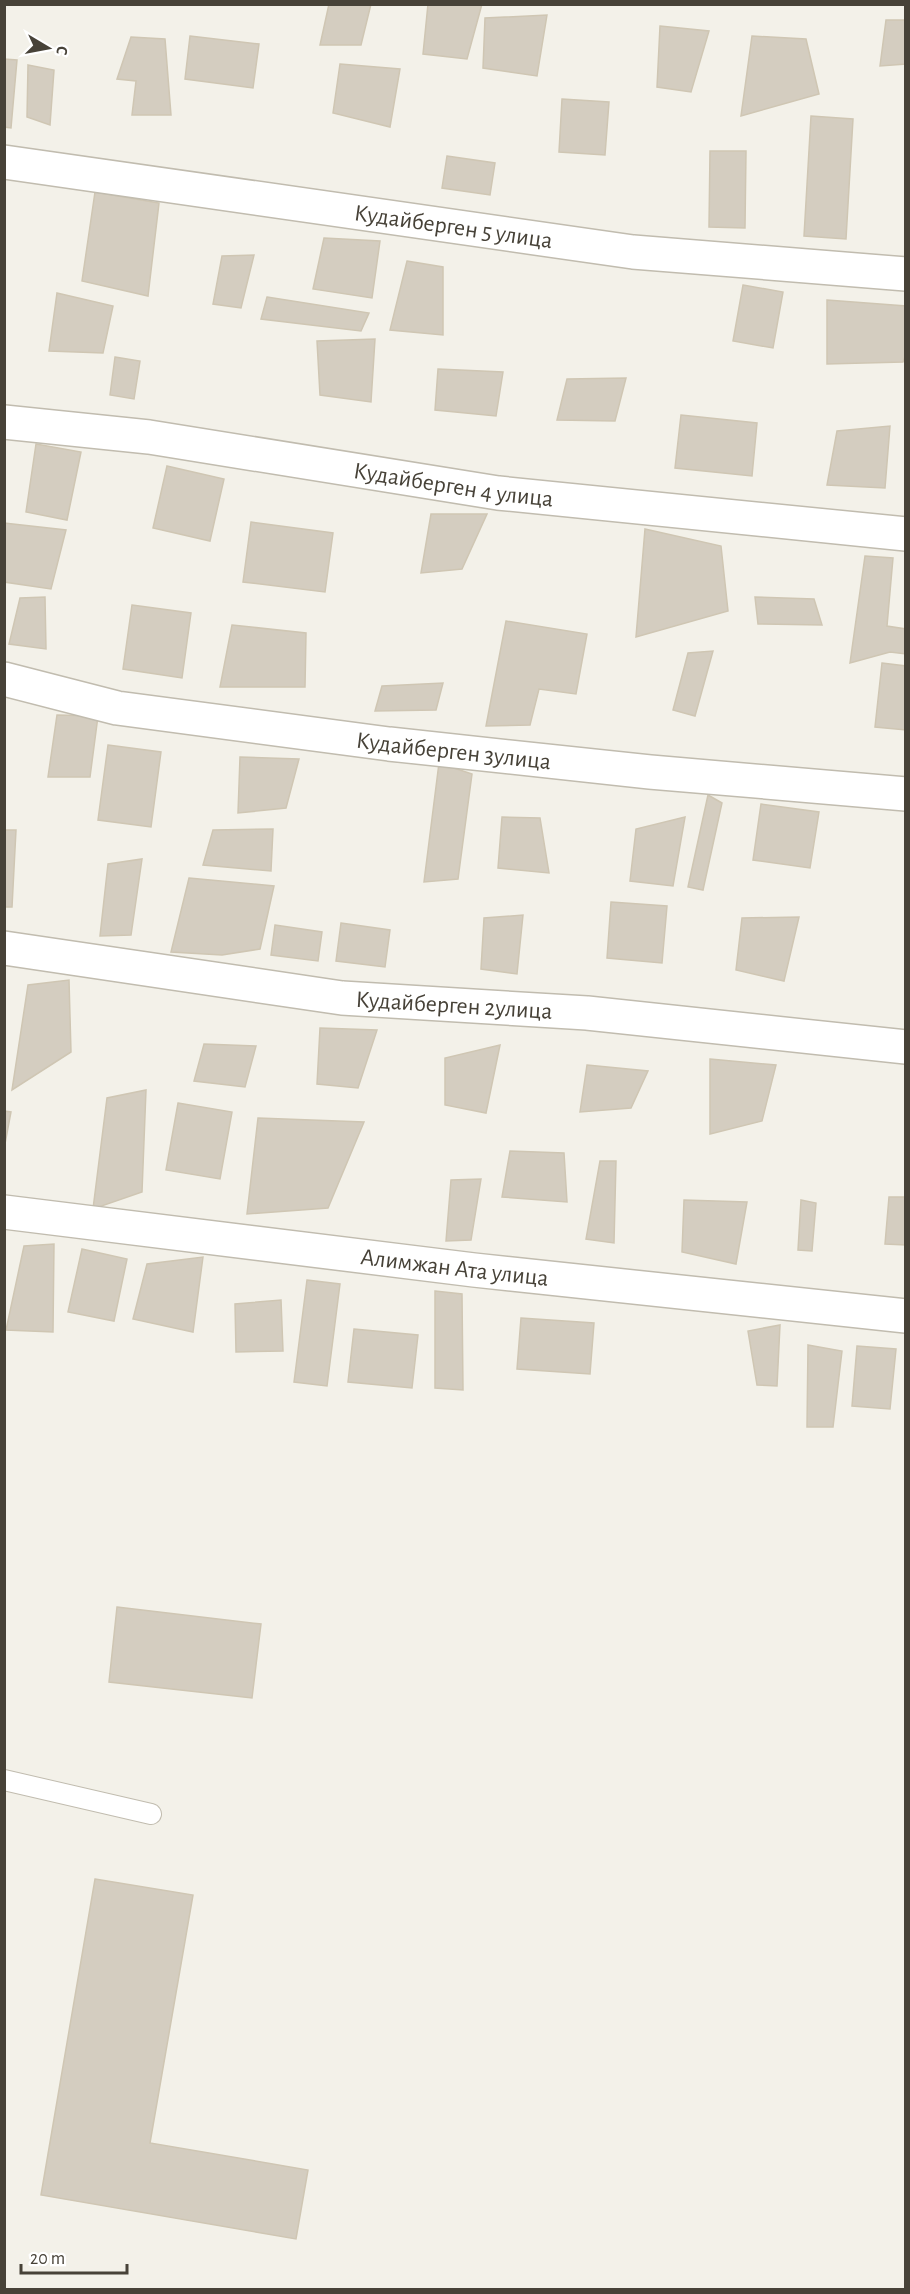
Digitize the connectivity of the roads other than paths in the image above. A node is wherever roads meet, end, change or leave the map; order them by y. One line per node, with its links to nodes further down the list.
1 (4, 162): 2 (street, Кудайберген 5 улица)
2 (906, 274)
3 (4, 422): 4 (street, Кудайберген 4 улица)
4 (906, 534)
5 (4, 679): 6 (street, Кудайберген 3улица)
6 (906, 794)
7 (4, 948): 8 (street, Кудайберген 2улица)
8 (906, 1047)
9 (4, 1212): 10 (street, Алимжан Ата улица)
10 (906, 1316)
11 (4, 1780): 12 (lane)
12 (151, 1814)

